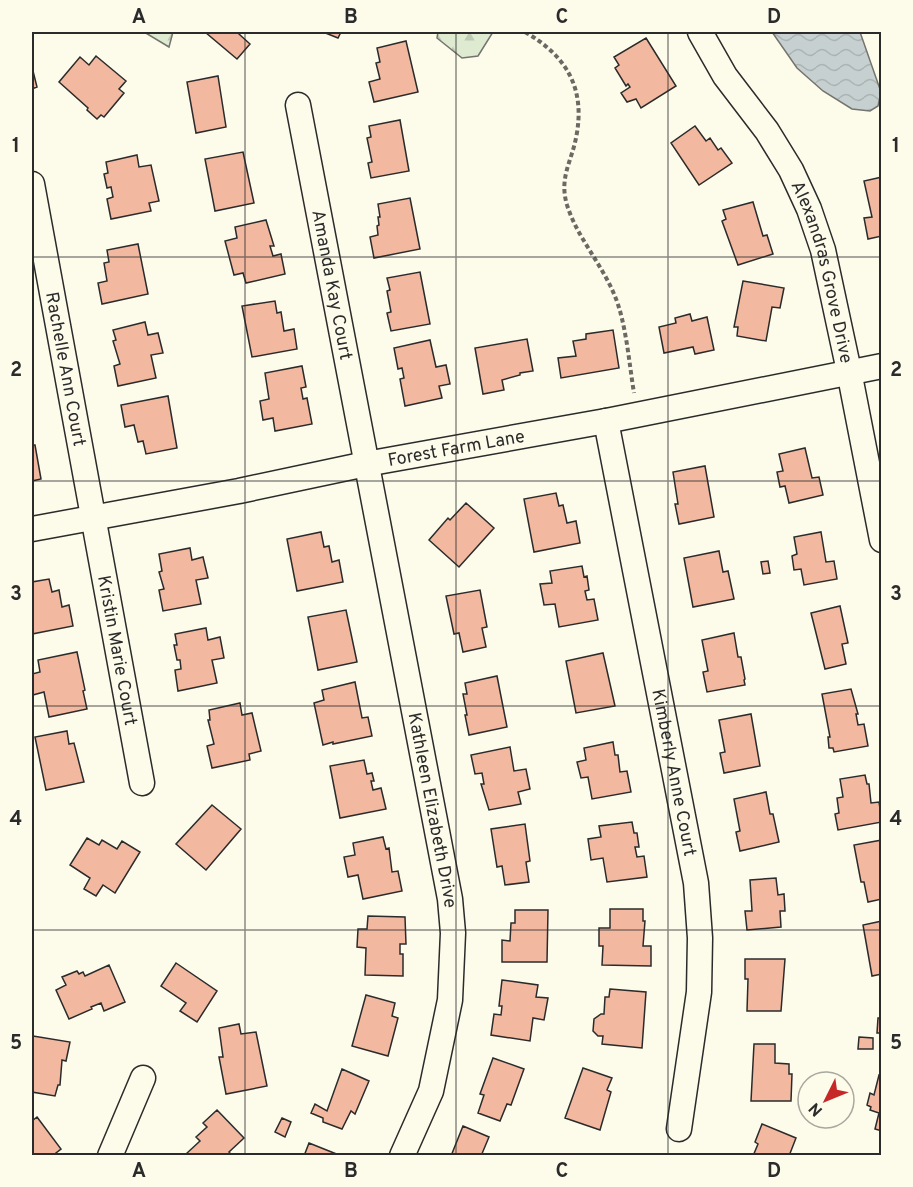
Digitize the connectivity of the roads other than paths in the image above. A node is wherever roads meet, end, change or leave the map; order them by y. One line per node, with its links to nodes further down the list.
1 (700, 32): 5 (street, Alexandras Grove Drive)
2 (298, 105): 7 (street, Amanda Kay Court)
3 (32, 184): 8 (street, Rachelle Ann Court)
4 (882, 366): 5 (street, Forest Farm Lane)
5 (849, 372): 6 (street, Forest Farm Lane); 10 (street, Alexandras Grove Drive)
6 (606, 421): 7 (street, Forest Farm Lane); 13 (street, Kimberly Anne Court)
7 (366, 464): 8 (street, Forest Farm Lane); 15 (street, Kathleen Elizabeth Drive)
8 (93, 517): 9 (street, Forest Farm Lane); 11 (street, Kristin Marie Court)
9 (32, 529)
10 (882, 540)
11 (142, 783)
12 (143, 1078): 14 (street)
13 (679, 1129)
14 (110, 1155)
15 (402, 1155)

